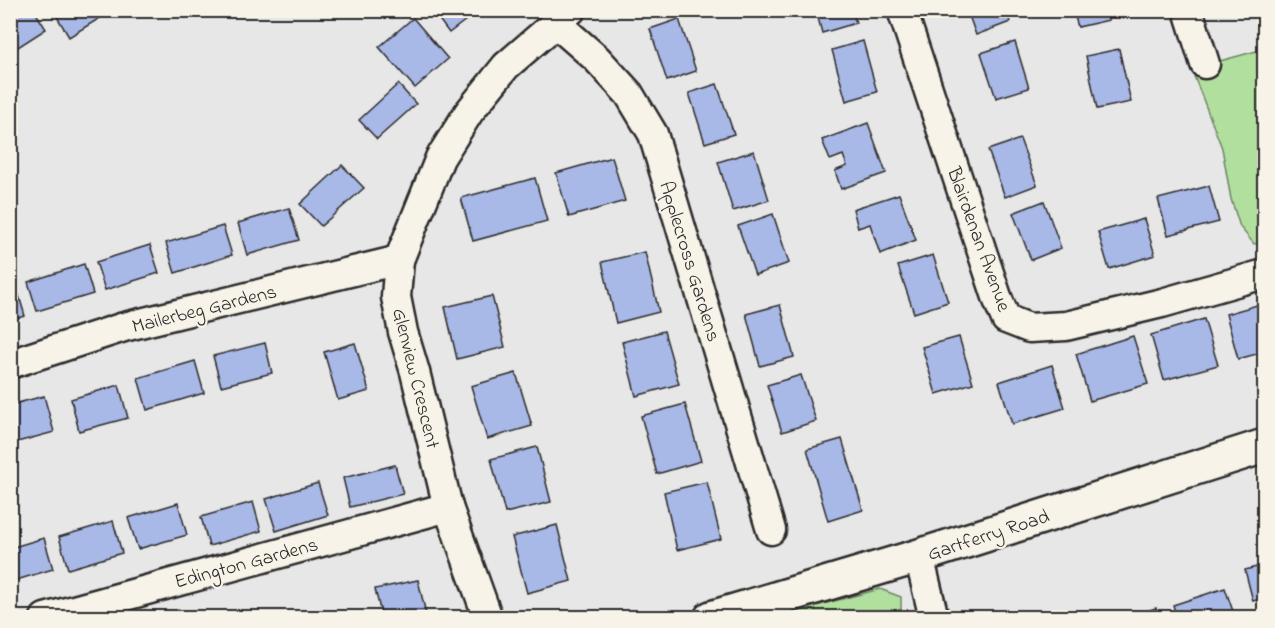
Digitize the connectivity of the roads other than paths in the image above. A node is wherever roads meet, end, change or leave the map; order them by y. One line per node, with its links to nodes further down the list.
1 (902, 10): 6 (street, Blairdenan Avenue)
2 (1188, 10): 4 (street)
3 (564, 17): 5 (street, Glenview Crescent); 10 (street, Applecross Gardens)
4 (1205, 64)
5 (399, 260): 7 (street, Mailerbeg Gardens); 9 (street, Glenview Crescent)
6 (1264, 274)
7 (10, 364)
8 (1264, 446): 11 (street, Gartferry Road)
9 (448, 507): 12 (street, Edington Gardens); 13 (street, Glenview Crescent)
10 (771, 530)
11 (919, 556): 14 (street, Gartferry Road); 15 (street)
12 (45, 618)
13 (488, 618)
14 (711, 618)
15 (934, 618)

